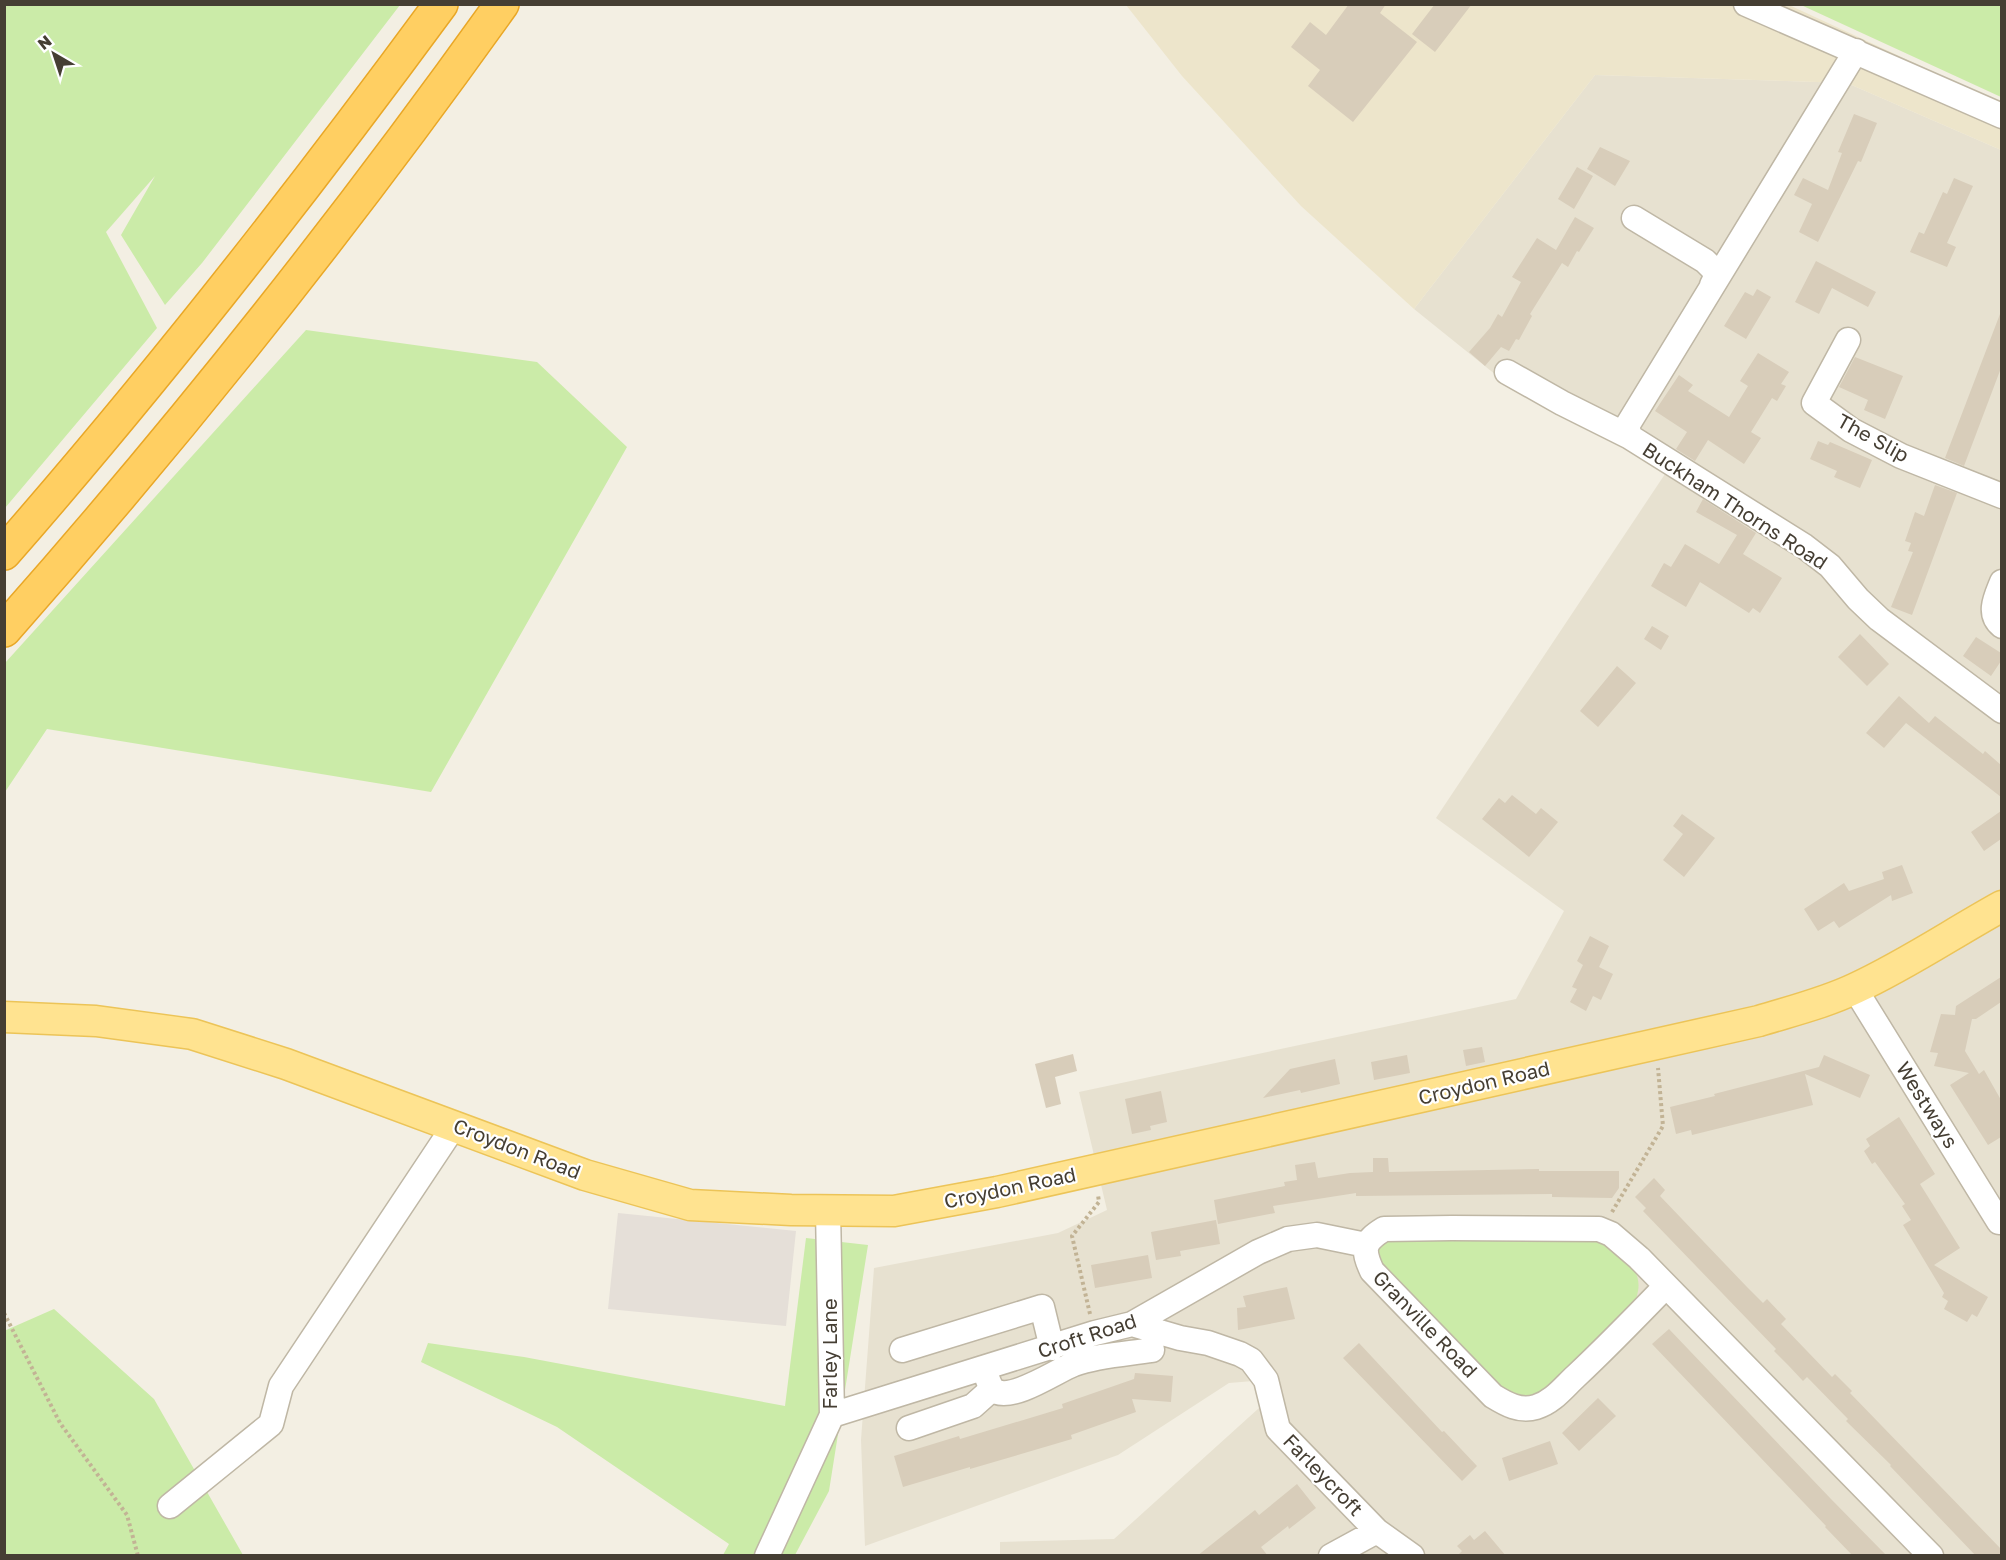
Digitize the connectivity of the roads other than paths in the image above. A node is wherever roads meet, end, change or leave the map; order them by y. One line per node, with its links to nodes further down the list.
1 (441, 4): 12 (highway)
2 (502, 4): 15 (highway)
3 (1746, 4): 4 (street)
4 (1856, 51): 5 (street); 7 (street, Buckham Thorns Road)
5 (2001, 116)
6 (1634, 218): 7 (street)
7 (1712, 285): 10 (street, Buckham Thorns Road)
8 (1848, 340): 11 (street, The Slip)
9 (1507, 372): 10 (street)
10 (1630, 437): 16 (street, Buckham Thorns Road)
11 (2001, 496)
12 (4, 553)
13 (2001, 582): 14 (street)
14 (2001, 626)
15 (4, 630)
16 (2001, 711)
17 (2001, 906): 18 (main road, Croydon Road)
18 (1855, 989): 21 (main road, Croydon Road); 22 (street, Westways)
19 (4, 1017): 20 (main road, Croydon Road)
20 (454, 1125): 21 (main road, Croydon Road); 32 (street)
21 (828, 1210): 30 (street, Farley Lane)
22 (2000, 1222)
23 (1366, 1245): 24 (street, Granville Road); 24 (street, Granville Road); 25 (street, Croft Road)
24 (1665, 1287): 37 (street)
25 (1132, 1324): 26 (street, Croft Road); 33 (street, Farleycroft)
26 (1052, 1348): 27 (street); 29 (street, Croft Road)
27 (902, 1350)
28 (1152, 1350): 29 (street)
29 (988, 1379): 30 (street, Croft Road); 31 (street)
30 (832, 1415): 34 (street, Farley Lane)
31 (909, 1428)
32 (170, 1506)
33 (1377, 1531): 35 (street); 36 (street, Farleycroft)
34 (766, 1556)
35 (1330, 1556)
36 (1412, 1556)
37 (1931, 1556)

